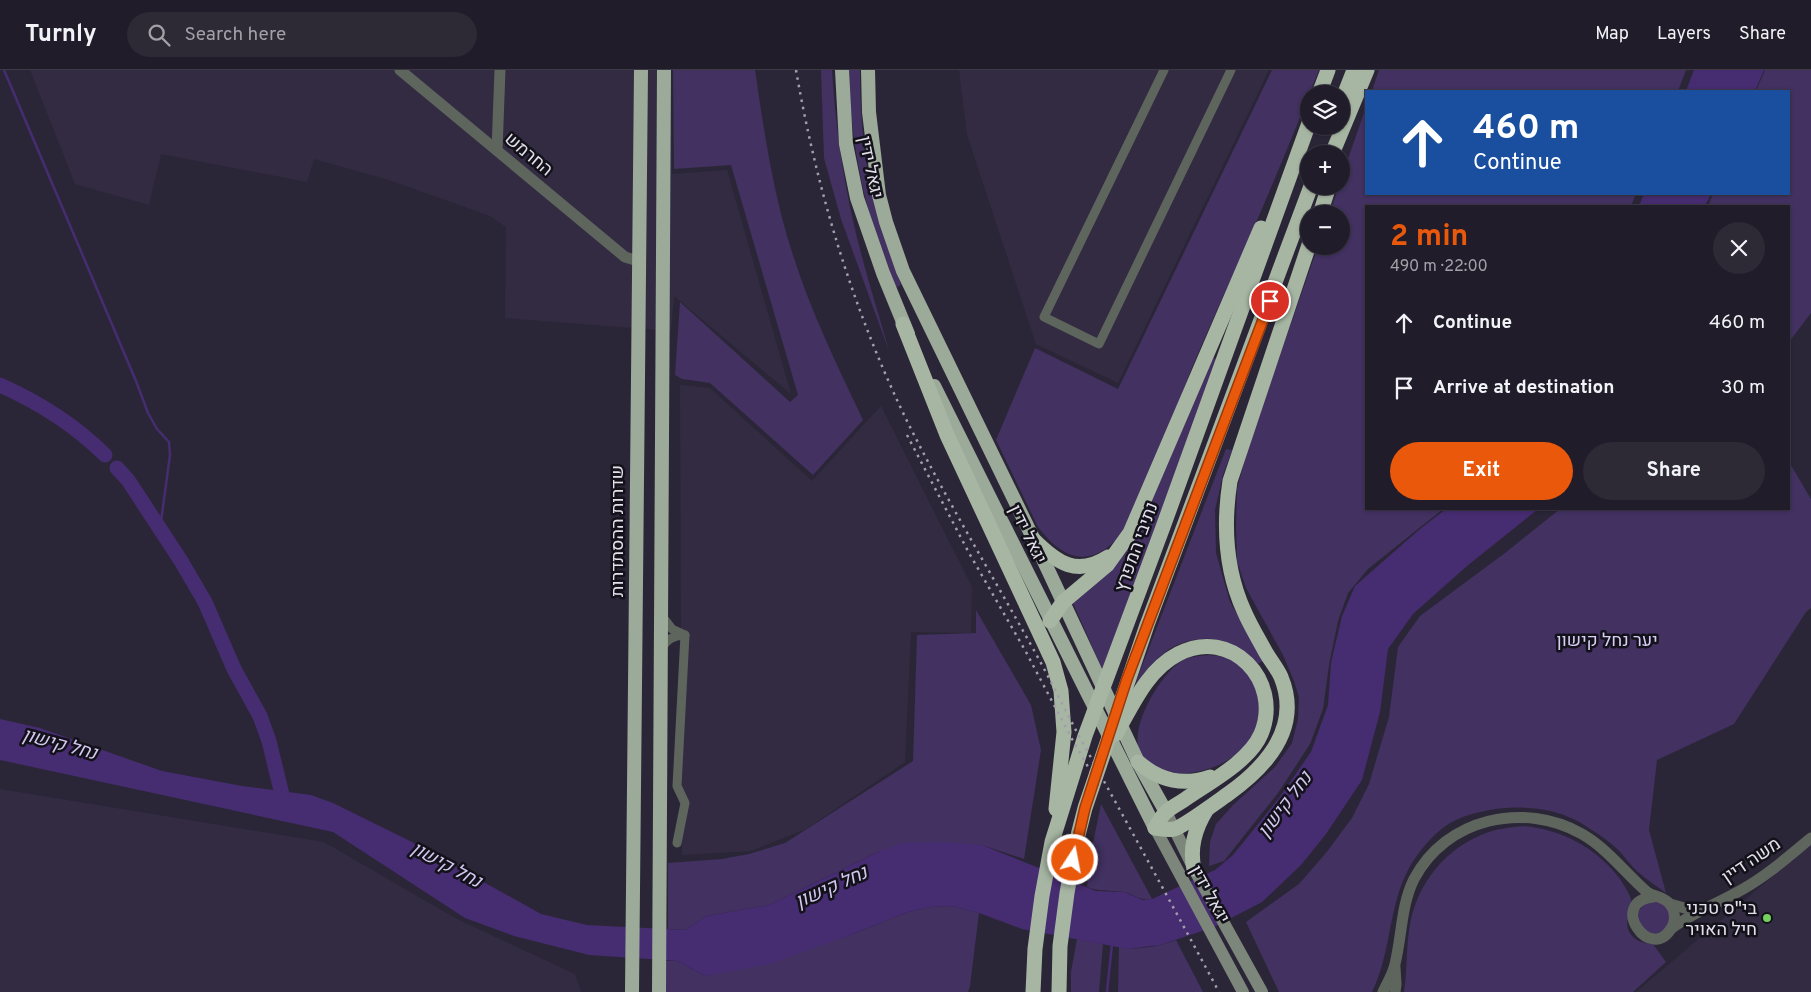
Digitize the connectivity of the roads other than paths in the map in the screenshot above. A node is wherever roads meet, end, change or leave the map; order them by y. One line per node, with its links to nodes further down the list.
1 (400, 70): 16 (street, החרמש)
2 (500, 70): 16 (street)
3 (641, 70): 20 (highway, שדרות ההסתדרות)
4 (664, 70): 26 (highway)
5 (842, 70): 21 (highway, יגאל ידין)
6 (868, 70): 23 (highway, יגאל ידין)
7 (1164, 70): 8 (street)
8 (1231, 70)
9 (1354, 70): 11 (highway)
10 (1368, 70): 14 (highway); 15 (highway)
11 (1348, 85)
12 (1301, 135): 24 (highway)
13 (1305, 135): 38 (highway, נתיבי המפרץ)
14 (1336, 145)
15 (1343, 145)
16 (497, 150): 20 (street, החרמש)
17 (1308, 195): 22 (highway)
18 (1314, 195): 22 (highway)
19 (1306, 255): 33 (highway)
20 (638, 261): 48 (highway, שדרות ההסתדרות)
21 (903, 324): 27 (highway, יגאל ידין); 38 (highway)
22 (1256, 334): 31 (highway)
23 (1034, 540): 24 (highway); 25 (highway, יגאל ידין)
24 (1121, 547): 25 (highway)
25 (1063, 602): 27 (highway); 30 (highway, יגאל ידין)
26 (661, 613): 28 (street); 29 (highway)
27 (1050, 621): 35 (highway, יגאל ידין)
28 (685, 635): 29 (street); 39 (street)
29 (660, 650): 49 (highway)
30 (1138, 762): 32 (highway); 34 (highway, יגאל ידין)
31 (1099, 766): 32 (highway); 51 (highway)
32 (1232, 766): 34 (highway)
33 (1207, 808): 36 (highway); 40 (highway)
34 (1166, 812): 35 (highway); 36 (main road, יגאל ידין)
35 (1155, 828): 36 (highway); 52 (main road, יגאל ידין)
36 (1174, 829): 40 (main road, יגאל ידין)
37 (1811, 838): 45 (street, משה דיין)
38 (1052, 842): 50 (highway, נתיבי המפרץ)
39 (677, 843)
40 (1194, 869): 53 (main road, יגאל ידין)
41 (1631, 876): 42 (street); 44 (street); 47 (street)
42 (1653, 896): 43 (street); 44 (street)
43 (1670, 904): 45 (street, משה דיין); 46 (street)
44 (1636, 906): 46 (street)
45 (1707, 907): 46 (street, משה דיין)
46 (1672, 928)
47 (1395, 965): 54 (street); 55 (street)
48 (632, 992)
49 (659, 992)
50 (1033, 992)
51 (1059, 992)
52 (1243, 992)
53 (1262, 992)
54 (1383, 992)
55 (1395, 992)

